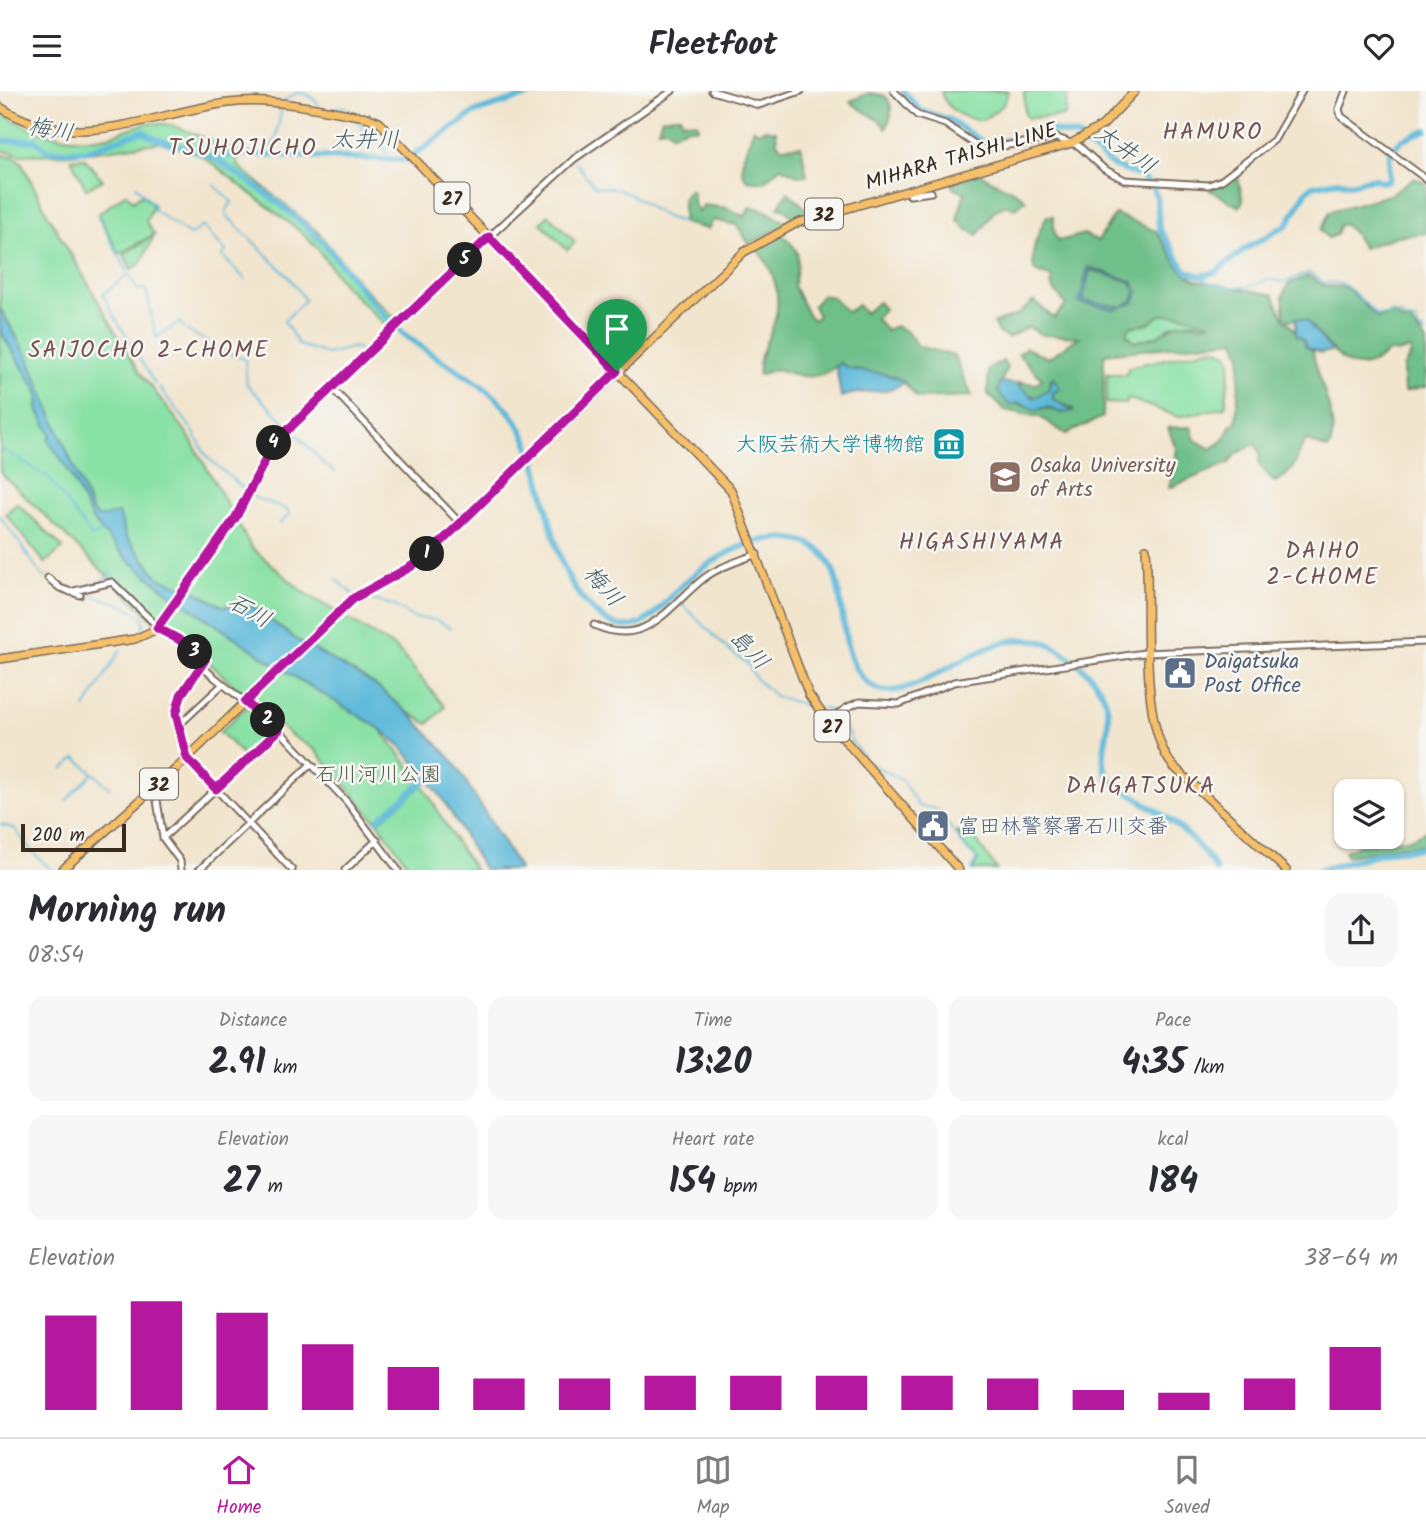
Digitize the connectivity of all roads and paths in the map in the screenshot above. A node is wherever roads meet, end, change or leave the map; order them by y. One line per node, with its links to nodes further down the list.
1 (672, 91): 13 (street)
2 (712, 91): 3 (street)
3 (801, 91)
4 (894, 91): 9 (street)
5 (1135, 91): 9 (main road, MIHARA TAISHI LINE / 32)
6 (1302, 91): 9 (street)
7 (1346, 91): 10 (street)
8 (0, 107): 13 (main road, 27)
9 (1077, 140): 11 (main road, MIHARA TAISHI LINE / 32)
10 (1426, 179)
11 (909, 190): 12 (street); 14 (main road, MIHARA TAISHI LINE / 32)
12 (931, 192)
13 (489, 237): 14 (main road, 27); 15 (main road)
14 (617, 371): 16 (main road, MIHARA TAISHI LINE / 32); 18 (main road, 27)
15 (331, 387): 16 (street); 24 (main road)
16 (460, 523): 30 (main road, MIHARA TAISHI LINE / 32)
17 (1146, 549): 26 (main road)
18 (757, 553): 23 (street); 31 (main road, 27)
19 (48, 578): 20 (street)
20 (69, 592): 21 (street); 22 (street)
21 (80, 595)
22 (152, 621)
23 (594, 625)
24 (158, 628): 27 (main road); 28 (street)
25 (1426, 642): 26 (street)
26 (1150, 653): 31 (street); 48 (main road)
27 (0, 659)
28 (202, 667): 29 (street); 32 (street)
29 (223, 684): 30 (street); 32 (street)
30 (245, 702): 33 (street); 34 (main road, MIHARA TAISHI LINE / 32)
31 (828, 722): 47 (main road, 27)
32 (180, 725): 34 (street)
33 (279, 730): 35 (street); 37 (street)
34 (187, 758): 36 (main road, MIHARA TAISHI LINE / 32); 37 (street)
35 (312, 764): 38 (street); 40 (street)
36 (155, 788): 39 (street); 41 (main road, MIHARA TAISHI LINE / 32)
37 (216, 789): 38 (street); 39 (street)
38 (248, 823): 43 (street); 44 (street)
39 (163, 838): 42 (street)
40 (377, 840): 45 (street); 46 (street)
41 (65, 869)
42 (181, 870)
43 (199, 870)
44 (292, 870)
45 (345, 870)
46 (398, 870)
47 (959, 870)
48 (1286, 870)

